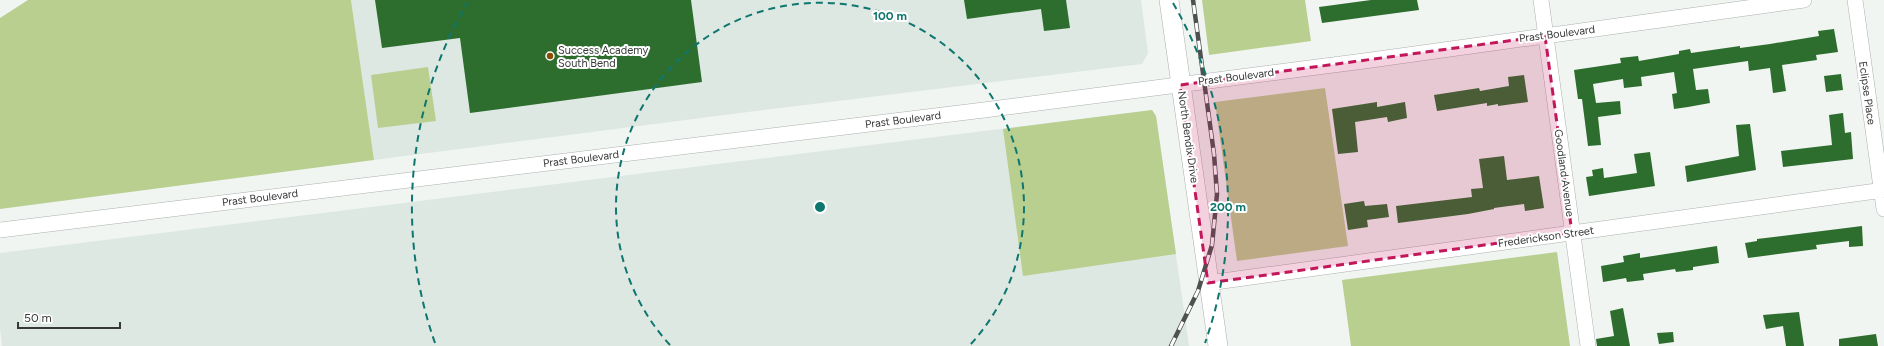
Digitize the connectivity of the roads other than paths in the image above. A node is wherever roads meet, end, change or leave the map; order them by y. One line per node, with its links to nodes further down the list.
1 (1169, 0): 6 (street, North Bendix Drive)
2 (1540, 0): 5 (street, Goodland Avenue)
3 (1804, 0): 5 (street, Prast Boulevard)
4 (1855, 0): 7 (street, Eclipse Place)
5 (1545, 36): 6 (street, Prast Boulevard); 10 (street, Goodland Avenue)
6 (1180, 85): 9 (street, Prast Boulevard); 11 (street, North Bendix Drive)
7 (1883, 190): 8 (street, Eclipse Place); 10 (street, Frederickson Street)
8 (1884, 209)
9 (0, 230)
10 (1572, 233): 11 (street, Frederickson Street); 13 (street, Goodland Avenue)
11 (1208, 284): 12 (street, North Bendix Drive)
12 (1218, 346)
13 (1588, 346)

